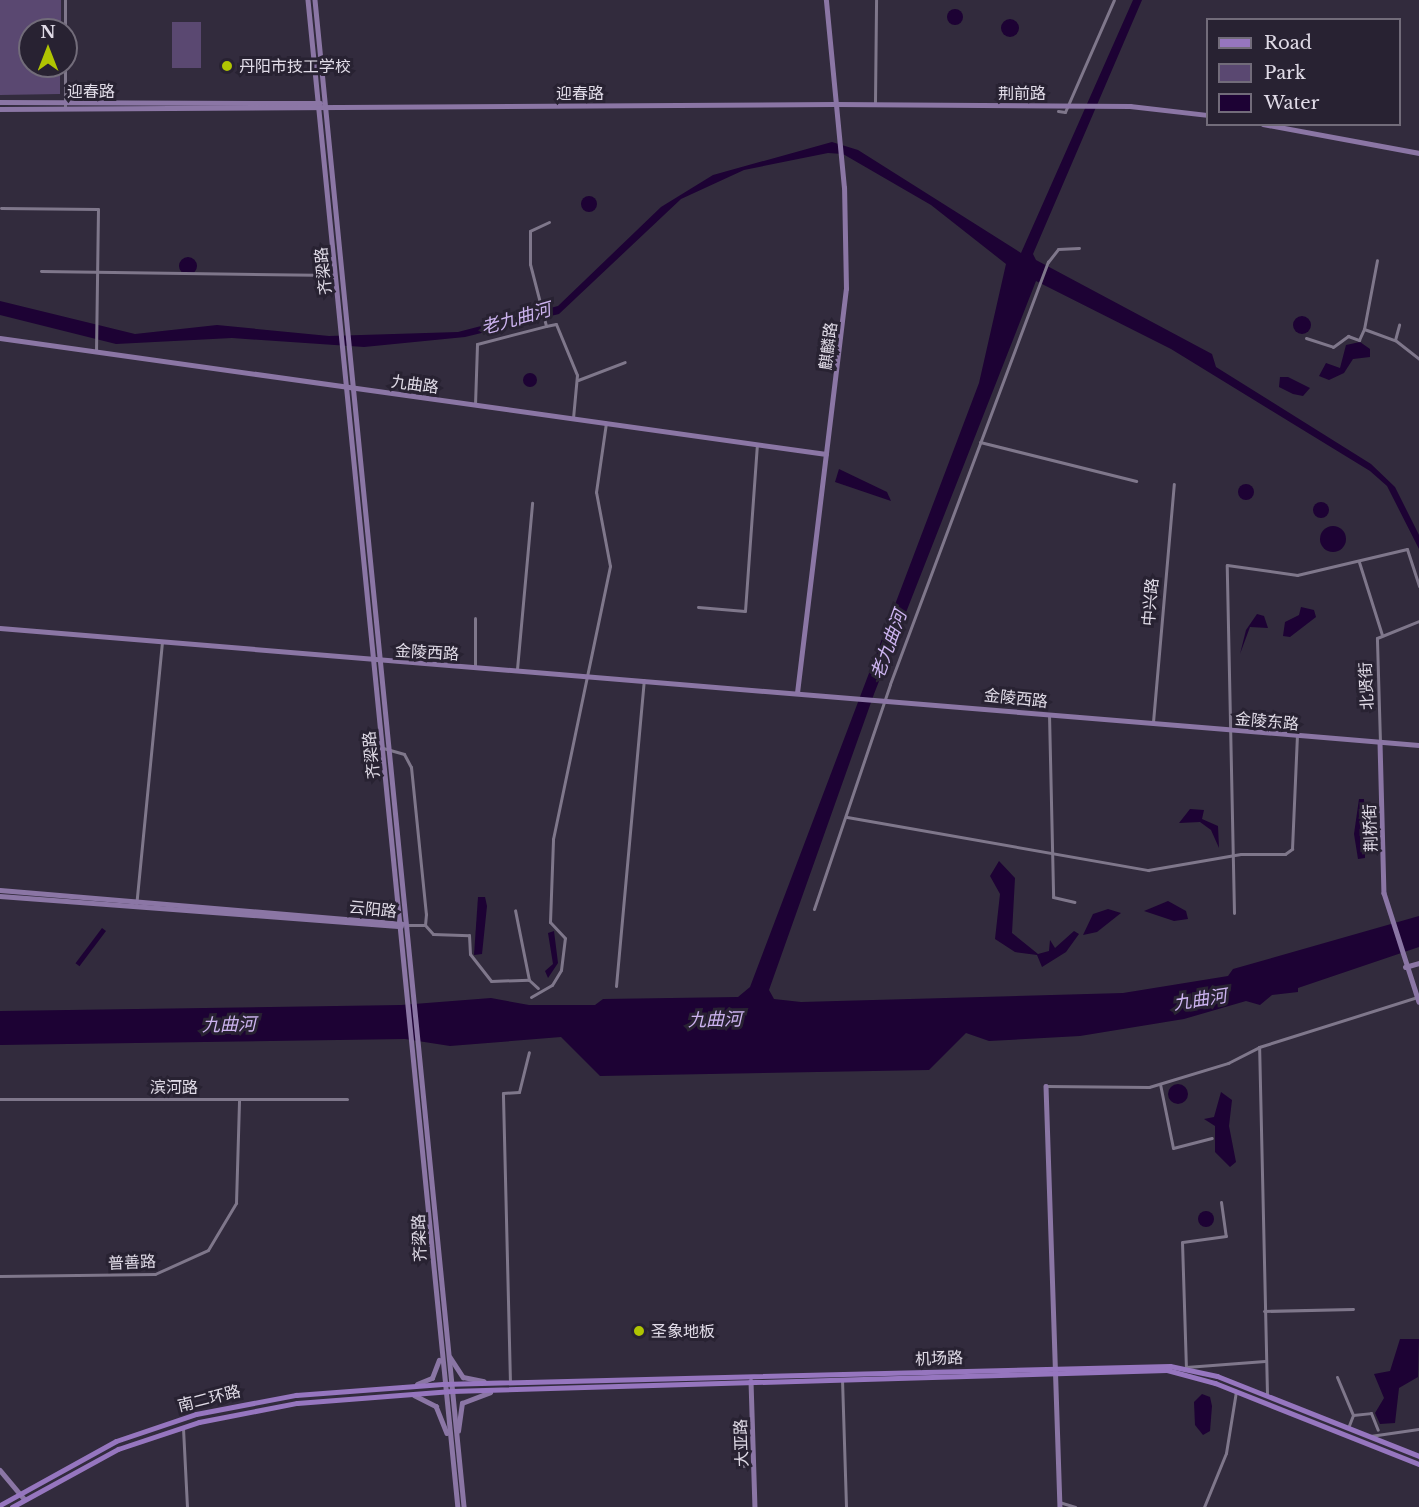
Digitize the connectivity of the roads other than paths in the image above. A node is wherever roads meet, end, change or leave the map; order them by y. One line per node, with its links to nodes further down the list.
1 (65, 0): 7 (street)
2 (308, 0): 11 (main road, 齐梁路)
3 (315, 0): 13 (main road, 齐梁路)
4 (826, 0): 12 (main road, 麒麟路)
5 (876, 0): 10 (street)
6 (1114, 0): 14 (street)
7 (65, 18)
8 (65, 78): 15 (street)
9 (0, 102): 15 (main road, 迎春路)
10 (875, 102)
11 (317, 104): 13 (main road, 迎春路); 15 (main road, 迎春路); 23 (main road, 齐梁路)
12 (835, 104): 13 (main road, 迎春路); 14 (main road, 荆前路); 47 (main road, 麒麟路)
13 (325, 105): 24 (main road, 齐梁路)
14 (1068, 105): 17 (street); 18 (main road, 荆前路)
15 (65, 106): 16 (main road, 迎春路)
16 (0, 109)
17 (1058, 111)
18 (1206, 114)
19 (1274, 126): 20 (main road)
20 (1419, 153)
21 (1, 208): 28 (street)
22 (549, 222): 30 (street)
23 (331, 231): 24 (main road); 29 (main road, 齐梁路)
24 (338, 231): 41 (main road, 齐梁路)
25 (1079, 248): 45 (street)
26 (1377, 260): 32 (street)
27 (41, 271): 28 (street)
28 (97, 273): 29 (street); 36 (street)
29 (335, 275): 40 (main road, 齐梁路)
30 (545, 325): 39 (street); 42 (street)
31 (1399, 326): 35 (street)
32 (1364, 328): 34 (street); 35 (street)
33 (0, 338): 36 (main road, 九曲路)
34 (1306, 338)
35 (1395, 340): 37 (street)
36 (96, 352): 40 (main road, 九曲路)
37 (1419, 359)
38 (625, 362): 39 (street)
39 (578, 380): 43 (street)
40 (346, 386): 41 (main road, 九曲路); 59 (main road, 齐梁路)
41 (354, 387): 42 (main road, 九曲路); 60 (main road, 齐梁路)
42 (476, 405): 43 (main road, 九曲路)
43 (573, 418): 44 (main road, 九曲路)
44 (606, 423): 46 (main road, 九曲路); 63 (street)
45 (980, 442): 48 (street); 66 (street)
46 (757, 444): 47 (main road, 九曲路); 53 (street)
47 (826, 454): 65 (main road, 麒麟路)
48 (1136, 481)
49 (1174, 484): 68 (street, 中兴路)
50 (532, 502): 62 (street)
51 (1359, 562): 52 (street); 57 (street); 69 (street)
52 (1419, 586)
53 (698, 607)
54 (475, 618): 61 (street)
55 (1419, 621): 57 (street)
56 (0, 628): 58 (main road, 金陵西路)
57 (1382, 635): 71 (street, 北贤街)
58 (162, 642): 59 (main road, 金陵西路); 81 (street)
59 (374, 661): 60 (main road, 金陵西路); 73 (main road, 齐梁路)
60 (381, 662): 61 (main road, 金陵西路); 74 (main road, 齐梁路)
61 (475, 666): 62 (main road, 金陵西路)
62 (517, 669): 63 (main road, 金陵西路)
63 (586, 675): 64 (main road, 金陵西路); 92 (street)
64 (644, 680): 65 (main road, 金陵西路); 91 (street)
65 (797, 693): 66 (main road, 金陵西路)
66 (886, 700): 67 (main road, 金陵西路); 75 (street)
67 (1049, 713): 68 (main road, 金陵西路); 76 (street)
68 (1153, 722): 69 (main road, 金陵东路)
69 (1232, 730): 70 (main road, 金陵东路); 77 (street)
70 (1297, 735): 71 (main road, 金陵东路); 77 (street)
71 (1380, 742): 72 (main road, 金陵东路); 89 (main road, 荆桥街)
72 (1419, 745)
73 (383, 748): 74 (street); 85 (main road, 齐梁路)
74 (389, 748): 86 (main road, 齐梁路); 87 (street)
75 (847, 817): 76 (street); 82 (street)
76 (1052, 855): 77 (street); 80 (street)
77 (1233, 856): 84 (street)
78 (0, 890): 81 (main road, 云阳路)
79 (0, 896): 81 (main road, 云阳路)
80 (1074, 903)
81 (137, 904): 85 (main road, 云阳路)
82 (814, 909)
83 (514, 910): 90 (street)
84 (1234, 914)
85 (400, 925): 86 (main road, 云阳路); 107 (main road, 齐梁路)
86 (408, 925): 87 (street); 108 (main road, 齐梁路)
87 (425, 925): 90 (street)
88 (1419, 963): 89 (main road)
89 (1404, 964): 94 (main road)
90 (529, 980): 92 (street)
91 (616, 986)
92 (538, 988): 93 (street)
93 (531, 997)
94 (1418, 1000): 95 (street)
95 (1259, 1047): 97 (street); 106 (street)
96 (529, 1052): 116 (street)
97 (1160, 1084): 98 (street); 102 (street)
98 (1046, 1086): 111 (main road)
99 (0, 1099): 100 (street, 滨河路)
100 (239, 1099): 101 (street, 滨河路); 104 (street, 普善路)
101 (347, 1099)
102 (1212, 1138)
103 (1221, 1202): 110 (street)
104 (0, 1276)
105 (1353, 1309): 106 (street)
106 (1264, 1311): 109 (street)
107 (440, 1351): 115 (main road, 齐梁路); 118 (main road)
108 (448, 1352): 116 (main road); 117 (main road, 齐梁路)
109 (1265, 1361): 110 (street); 121 (street)
110 (1186, 1367): 111 (main road, 机场路); 121 (main road, 机场路)
111 (1056, 1371): 112 (main road, 机场路); 120 (main road, 机场路); 140 (main road)
112 (842, 1377): 114 (main road, 机场路); 147 (street)
113 (1337, 1377): 124 (street)
114 (751, 1380): 116 (main road, 机场路); 134 (main road, 大亚路)
115 (443, 1384): 117 (main road, 机场路); 118 (main road, 南二环路); 119 (main road, 齐梁路)
116 (507, 1385): 117 (main road, 机场路); 131 (main road)
117 (452, 1388): 119 (main road, 机场路); 131 (main road, 齐梁路)
118 (408, 1390): 119 (main road, 南二环路); 122 (main road, 南二环路); 123 (main road, 南二环路); 130 (main road)
119 (444, 1391): 130 (main road, 齐梁路)
120 (1236, 1391): 133 (main road, 机场路); 149 (street)
121 (1267, 1396): 126 (main road, 机场路)
122 (262, 1400): 123 (main road); 137 (main road, 南二环路)
123 (264, 1407): 125 (main road, 南二环路)
124 (1353, 1415): 126 (street); 128 (street)
125 (182, 1427): 138 (main road, 南二环路); 143 (street)
126 (1348, 1428): 129 (main road, 机场路)
127 (1419, 1429): 128 (street)
128 (1378, 1430): 129 (street)
129 (1369, 1437): 132 (main road, 机场路)
130 (450, 1439): 144 (main road, 齐梁路)
131 (457, 1440): 145 (main road, 齐梁路)
132 (1419, 1456)
133 (1419, 1464)
134 (754, 1465): 135 (street); 146 (main road, 大亚路)
135 (742, 1466)
136 (0, 1470): 137 (main road)
137 (17, 1492): 138 (main road); 139 (main road, 南二环路)
138 (24, 1499): 141 (main road, 南二环路); 142 (main road)
139 (0, 1503)
140 (1060, 1505): 148 (street)
141 (12, 1507)
142 (19, 1507)
143 (187, 1507)
144 (458, 1507)
145 (464, 1507)
146 (755, 1507)
147 (846, 1507)
148 (1075, 1507)
149 (1204, 1507)

